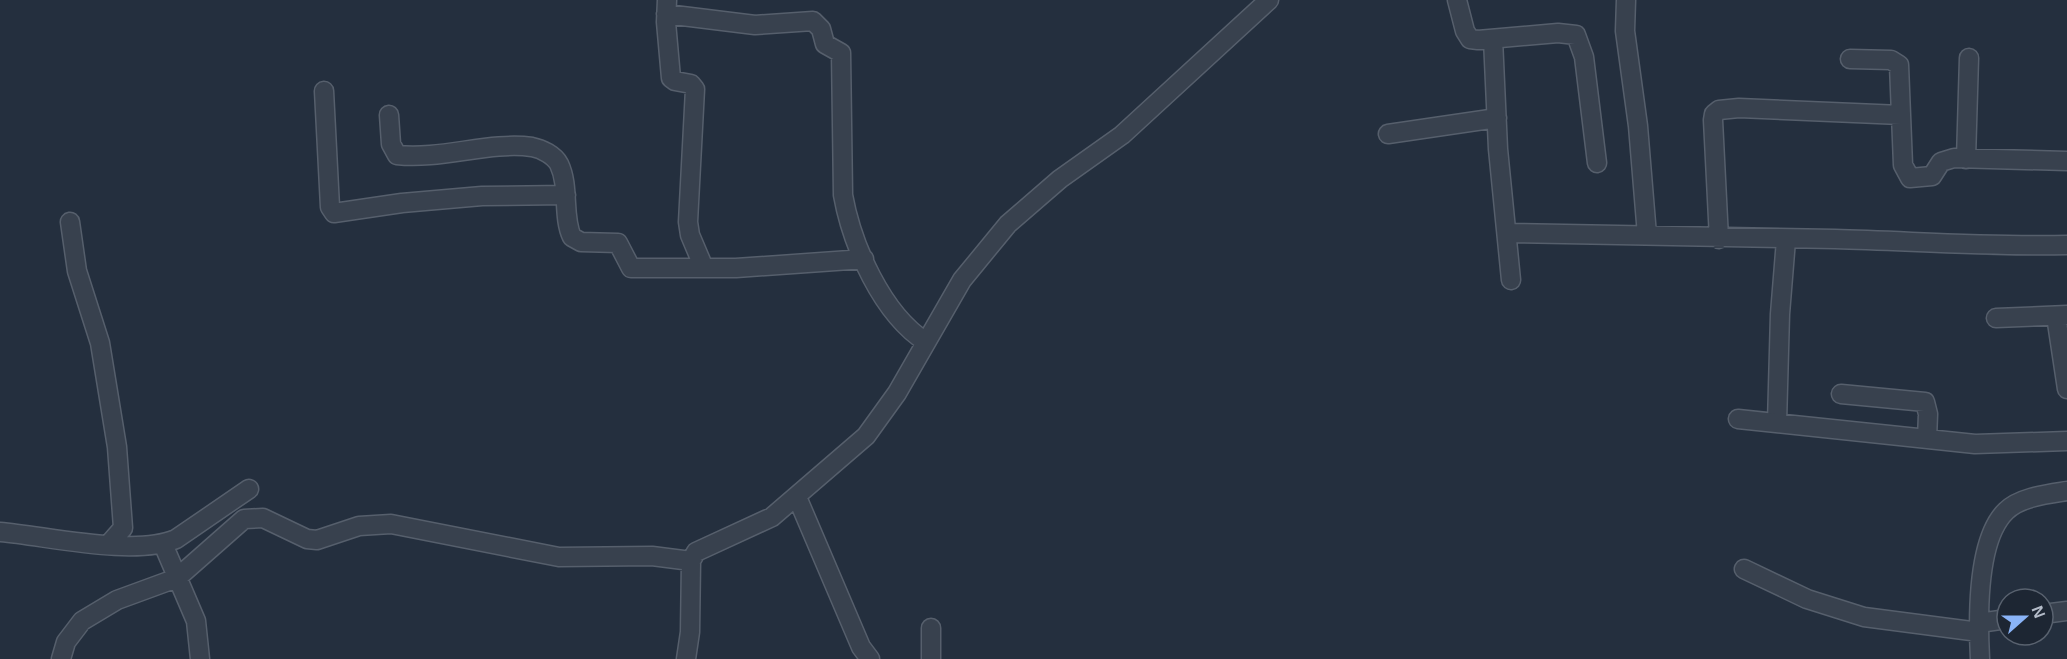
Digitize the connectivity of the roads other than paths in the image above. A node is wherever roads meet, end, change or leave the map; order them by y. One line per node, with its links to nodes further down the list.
1 (1269, 0): 28 (street)
2 (1457, 0): 5 (street)
3 (1626, 0): 19 (street)
4 (667, 7): 23 (street); 24 (street)
5 (1493, 39): 11 (street); 15 (street)
6 (1969, 58): 13 (street)
7 (1850, 59): 9 (street)
8 (324, 91): 16 (street)
9 (1901, 115): 13 (street); 20 (street)
10 (389, 116): 16 (street)
11 (1497, 118): 12 (street); 18 (street)
12 (1388, 134)
13 (1966, 159): 14 (street)
14 (2067, 161)
15 (1597, 163)
16 (566, 195): 24 (street)
17 (70, 222): 39 (street)
18 (1507, 233): 19 (street); 25 (street)
19 (1647, 235): 20 (street)
20 (1719, 239): 21 (street)
21 (1786, 240): 22 (street); 32 (street)
22 (2067, 244)
23 (864, 259): 24 (street); 28 (street)
24 (704, 268)
25 (1511, 279)
26 (2061, 315): 27 (street); 29 (street)
27 (1996, 318)
28 (926, 342): 37 (street)
29 (2067, 388)
30 (1841, 394): 33 (street)
31 (1737, 419): 32 (street)
32 (1777, 423): 33 (street)
33 (1927, 439): 34 (street)
34 (2067, 441)
35 (249, 489): 40 (street)
36 (2067, 490): 46 (street)
37 (797, 497): 41 (street); 50 (street)
38 (0, 532): 39 (street)
39 (109, 544): 40 (street)
40 (163, 544): 43 (street)
41 (691, 561): 43 (street); 49 (street)
42 (1744, 569): 46 (street)
43 (177, 578): 47 (street); 48 (street)
44 (1995, 623): 46 (street)
45 (931, 628): 51 (street)
46 (1979, 628): 52 (street)
47 (61, 659)
48 (200, 659)
49 (686, 659)
50 (870, 659)
51 (931, 659)
52 (1980, 659)

